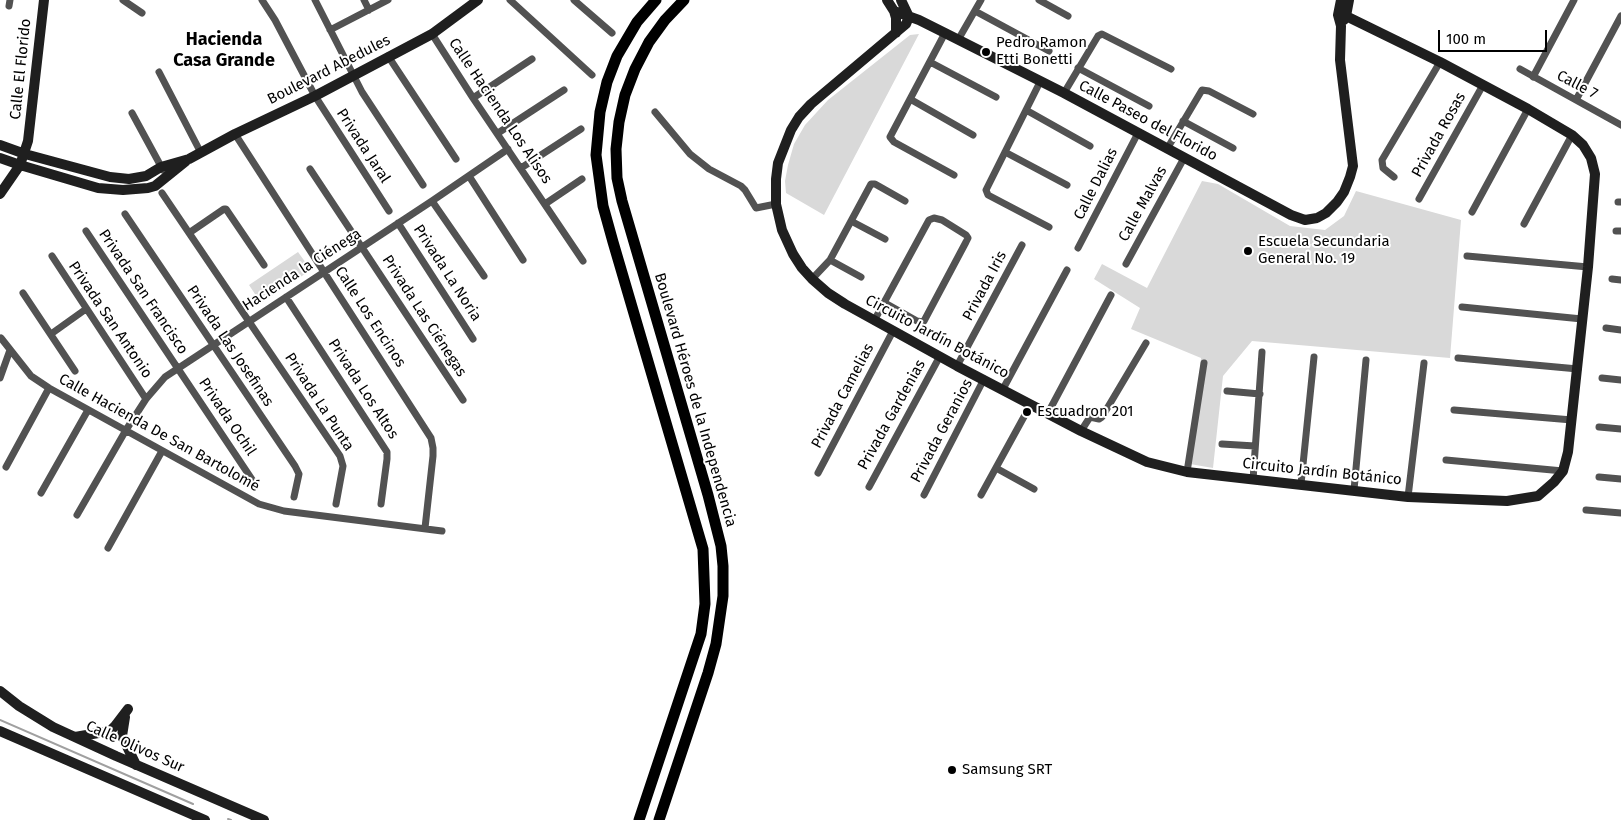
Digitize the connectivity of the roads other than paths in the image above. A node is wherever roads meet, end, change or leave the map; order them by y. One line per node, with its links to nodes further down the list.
1 (44, 0): 75 (street, Calle El Florido)
2 (262, 0): 49 (street, Privada Jaral)
3 (315, 0): 27 (street)
4 (364, 0): 19 (street)
5 (388, 0): 19 (street)
6 (478, 0): 31 (street, Boulevard Abedules)
7 (510, 0): 43 (street)
8 (574, 0): 28 (street)
9 (656, 0): 199 (main road)
10 (684, 0): 204 (main road, Boulevard Héroes de la Independencia)
11 (887, 0): 21 (street)
12 (901, 0): 26 (street)
13 (981, 0): 20 (street)
14 (1039, 0): 24 (street)
15 (1341, 0): 23 (street)
16 (1349, 0): 23 (street)
17 (1574, 0): 44 (street)
18 (127, 1): 22 (street)
19 (369, 10): 27 (street)
20 (974, 11): 32 (street); 33 (street)
21 (894, 12): 26 (street, Calle Paseo del Florido); 29 (street)
22 (142, 13)
23 (1342, 15): 37 (street); 77 (street, Calle Paseo del Florido)
24 (1068, 16)
25 (1621, 16): 53 (street)
26 (910, 17): 29 (street, Circuito Jardín Botánico); 30 (street, Calle Paseo del Florido)
27 (330, 30): 42 (street)
28 (612, 32)
29 (896, 33): 97 (street, Circuito Jardín Botánico)
30 (945, 33): 32 (street, Calle Paseo del Florido); 36 (street)
31 (432, 34): 34 (street, Boulevard Abedules); 51 (street, Calle Hacienda Los Alisos)
32 (958, 40): 45 (street, Calle Paseo del Florido)
33 (1049, 51)
34 (388, 56): 42 (street, Boulevard Abedules); 79 (street)
35 (532, 59): 51 (street)
36 (930, 62): 50 (street); 52 (street)
37 (1440, 62): 46 (street); 86 (street)
38 (1078, 68): 39 (street); 48 (street); 54 (street)
39 (1171, 69)
40 (1520, 70): 44 (street, Calle 7)
41 (159, 72): 73 (street)
42 (353, 75): 49 (street, Boulevard Abedules); 89 (street)
43 (592, 75)
44 (1533, 77): 53 (street, Calle 7)
45 (1040, 82): 48 (street, Calle Paseo del Florido); 56 (street)
46 (1483, 85): 55 (street); 93 (street, Privada Rosas)
47 (564, 90): 63 (street)
48 (1064, 94): 64 (street, Calle Paseo del Florido)
49 (315, 96): 65 (street, Boulevard Abedules); 98 (street, Privada Jaral)
50 (996, 97)
51 (473, 98): 63 (street, Calle Hacienda Los Alisos)
52 (910, 99): 66 (street); 84 (street)
53 (1576, 100): 61 (street, Calle 7)
54 (1149, 106)
55 (1528, 109): 67 (street); 99 (street)
56 (1026, 110): 69 (street); 74 (street)
57 (655, 112): 97 (street)
58 (132, 113): 81 (street)
59 (1253, 114): 60 (street)
60 (1183, 122): 70 (street); 72 (street)
61 (1620, 123)
62 (581, 129): 82 (street)
63 (498, 133): 71 (street, Calle Hacienda Los Alisos)
64 (1138, 133): 72 (street, Calle Paseo del Florido); 110 (street, Calle Dalias)
65 (235, 134): 73 (street, Boulevard Abedules); 120 (street, Calle Los Encinos)
66 (973, 135)
67 (1572, 135): 103 (street); 118 (street)
68 (0, 145): 75 (street, Boulevard Abedules)
69 (1090, 146)
70 (1233, 148)
71 (508, 149): 82 (street, Calle Hacienda Los Alisos); 85 (street, Hacienda la Ciénega)
72 (1167, 149): 77 (street, Calle Paseo del Florido)
73 (201, 152): 78 (street, Boulevard Abedules)
74 (1005, 152): 90 (street); 104 (street)
75 (25, 154): 80 (street, Calle El Florido); 81 (street, Boulevard Abedules)
76 (0, 158): 80 (street, Boulevard Abedules)
77 (1184, 158): 116 (street, Calle Malvas)
78 (189, 159): 81 (street, Boulevard Abedules); 87 (street, Boulevard Abedules)
79 (456, 159)
80 (20, 165): 87 (street, Boulevard Abedules); 91 (street, Calle El Florido)
81 (161, 167): 87 (street)
82 (521, 168): 96 (street, Calle Hacienda Los Alisos)
83 (310, 169): 109 (street, Privada Las Ciénegas)
84 (954, 175)
85 (469, 176): 94 (street, Hacienda la Ciénega); 113 (street)
86 (1394, 177)
87 (167, 178)
88 (582, 179): 96 (street)
89 (423, 185)
90 (1067, 185)
91 (0, 194)
92 (162, 194): 106 (street, Privada La Punta)
93 (1419, 199)
94 (432, 200): 102 (street, Hacienda la Ciénega); 121 (street)
95 (905, 200): 101 (street)
96 (545, 204): 115 (street, Calle Hacienda Los Alisos)
97 (776, 204): 123 (street, Circuito Jardín Botánico)
98 (389, 211)
99 (1472, 212)
100 (125, 214): 142 (street, Privada Las Josefinas)
101 (851, 221): 107 (street); 114 (street)
102 (398, 223): 109 (street, Hacienda la Ciénega); 140 (street, Privada La Noria)
103 (1524, 224)
104 (1049, 227)
105 (86, 232): 152 (street, Privada San Francisco)
106 (189, 233): 117 (street); 134 (street, Privada La Punta)
107 (885, 239)
108 (1022, 245): 151 (street, Privada Iris)
109 (362, 247): 120 (street, Hacienda la Ciénega); 164 (street, Privada Las Ciénegas)
110 (1078, 248)
111 (52, 256): 131 (street, Privada San Antonio)
112 (1467, 256): 118 (street)
113 (523, 260)
114 (830, 260): 122 (street); 123 (street)
115 (583, 261)
116 (1126, 264)
117 (264, 265)
118 (1588, 267): 132 (street)
119 (1067, 270): 160 (street)
120 (324, 272): 128 (street, Hacienda la Ciénega); 202 (street, Calle Los Encinos)
121 (484, 276)
122 (861, 277)
123 (812, 279): 133 (street, Circuito Jardín Botánico)
124 (1612, 279): 125 (street)
125 (1621, 280)
126 (23, 293): 138 (street)
127 (1111, 295): 168 (street)
128 (286, 297): 134 (street, Hacienda la Ciénega); 197 (street, Privada Los Altos)
129 (885, 303): 129 (street); 133 (street)
130 (1462, 307): 132 (street)
131 (86, 309): 138 (street); 163 (street, Privada San Antonio)
132 (1582, 319): 153 (street)
133 (874, 321): 137 (street, Circuito Jardín Botánico)
134 (248, 322): 142 (street, Hacienda la Ciénega); 196 (street, Privada La Punta)
135 (1606, 328): 136 (street)
136 (1621, 330)
137 (893, 332): 145 (street, Circuito Jardín Botánico); 182 (street, Privada Camelias)
138 (51, 334): 154 (street)
139 (0, 338): 143 (street, Calle Hacienda De San Bartolomé)
140 (473, 338)
141 (1146, 343): 173 (street)
142 (213, 345): 152 (street, Hacienda la Ciénega); 194 (street, Privada Las Josefinas)
143 (10, 350): 155 (street); 159 (street, Calle Hacienda De San Bartolomé)
144 (1262, 352): 162 (street)
145 (940, 356): 151 (street, Circuito Jardín Botánico); 188 (street, Privada Gardenias)
146 (1314, 357): 187 (street)
147 (1458, 358): 153 (street)
148 (1366, 360): 190 (street)
149 (1204, 363): 181 (street)
150 (1424, 363): 195 (street)
151 (957, 366): 157 (street, Circuito Jardín Botánico)
152 (177, 368): 163 (street, Hacienda la Ciénega); 186 (street, Privada Ochil)
153 (1578, 369): 169 (street)
154 (75, 371)
155 (0, 378)
156 (1602, 378): 158 (street)
157 (984, 379): 160 (street, Circuito Jardín Botánico); 193 (street, Privada Geranios)
158 (1621, 380)
159 (50, 388): 166 (street, Calle Hacienda De San Bartolomé); 178 (street)
160 (1004, 389): 165 (street, Circuito Jardín Botánico)
161 (1227, 391): 162 (street)
162 (1260, 394): 175 (street)
163 (146, 399): 172 (street, Hacienda la Ciénega)
164 (463, 400)
165 (1031, 404): 168 (street, Circuito Jardín Botánico); 179 (street)
166 (88, 410): 172 (street, Calle Hacienda De San Bartolomé); 191 (street)
167 (1454, 410): 169 (street)
168 (1048, 413): 173 (street, Circuito Jardín Botánico)
169 (1572, 420): 180 (street)
170 (1599, 427): 171 (street)
171 (1621, 429)
172 (126, 430): 176 (street, Calle Hacienda De San Bartolomé); 201 (street, Hacienda la Ciénega)
173 (1081, 431): 181 (street, Circuito Jardín Botánico)
174 (1222, 444): 175 (street)
175 (1256, 446): 185 (street)
176 (162, 451): 202 (street, Calle Hacienda De San Bartolomé); 205 (street)
177 (1446, 460): 180 (street)
178 (6, 467)
179 (996, 468): 189 (street); 192 (street)
180 (1563, 471): 195 (street, Circuito Jardín Botánico)
181 (1187, 472): 185 (street, Circuito Jardín Botánico)
182 (818, 473)
183 (1599, 477): 184 (street)
184 (1621, 479)
185 (1252, 480): 187 (street, Circuito Jardín Botánico)
186 (253, 481)
187 (1301, 484): 190 (street, Circuito Jardín Botánico)
188 (869, 487)
189 (1034, 489)
190 (1354, 490): 195 (street, Circuito Jardín Botánico)
191 (41, 493)
192 (981, 494)
193 (924, 495)
194 (294, 497)
195 (1408, 497)
196 (336, 504)
197 (380, 504)
198 (1586, 510): 200 (street)
199 (692, 513): 204 (main road); 214 (main road)
200 (1621, 513)
201 (77, 515)
202 (425, 528): 203 (street, Calle Hacienda De San Bartolomé)
203 (442, 531)
204 (721, 546): 215 (main road, Boulevard Héroes de la Independencia)
205 (108, 548)
206 (0, 691): 210 (street, Calle Olivos Sur)
207 (0, 731): 212 (street)
208 (110, 731): 209 (street); 209 (street); 210 (street)
209 (122, 736): 211 (street)
210 (75, 738): 211 (street, Calle Olivos Sur)
211 (136, 765): 213 (street, Calle Olivos Sur)
212 (205, 820)
213 (264, 820)
214 (639, 820)
215 (659, 820)

